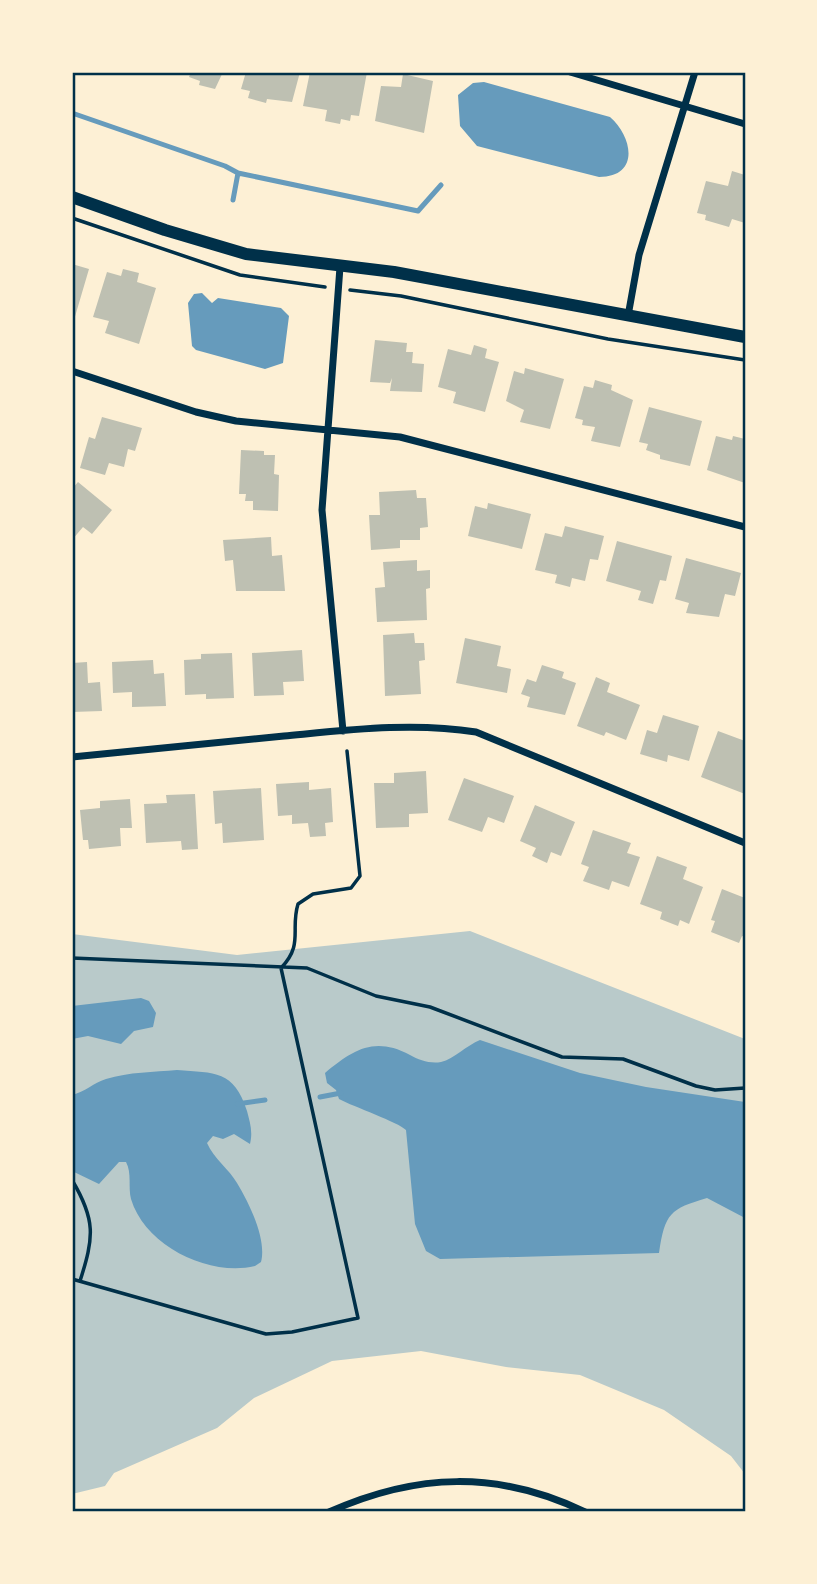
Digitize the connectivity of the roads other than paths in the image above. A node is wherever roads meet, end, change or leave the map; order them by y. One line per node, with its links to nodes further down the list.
1 (570, 72): 3 (street)
2 (695, 72): 3 (street)
3 (685, 106): 4 (street); 7 (street)
4 (745, 124)
5 (72, 197): 6 (street)
6 (340, 267): 7 (street); 10 (street)
7 (628, 316): 8 (street)
8 (745, 337)
9 (72, 371): 10 (street)
10 (328, 431): 11 (street); 12 (street)
11 (745, 527)
12 (343, 731): 13 (street); 14 (street)
13 (72, 757)
14 (745, 843)
15 (329, 1512): 16 (street)
16 (585, 1512)

